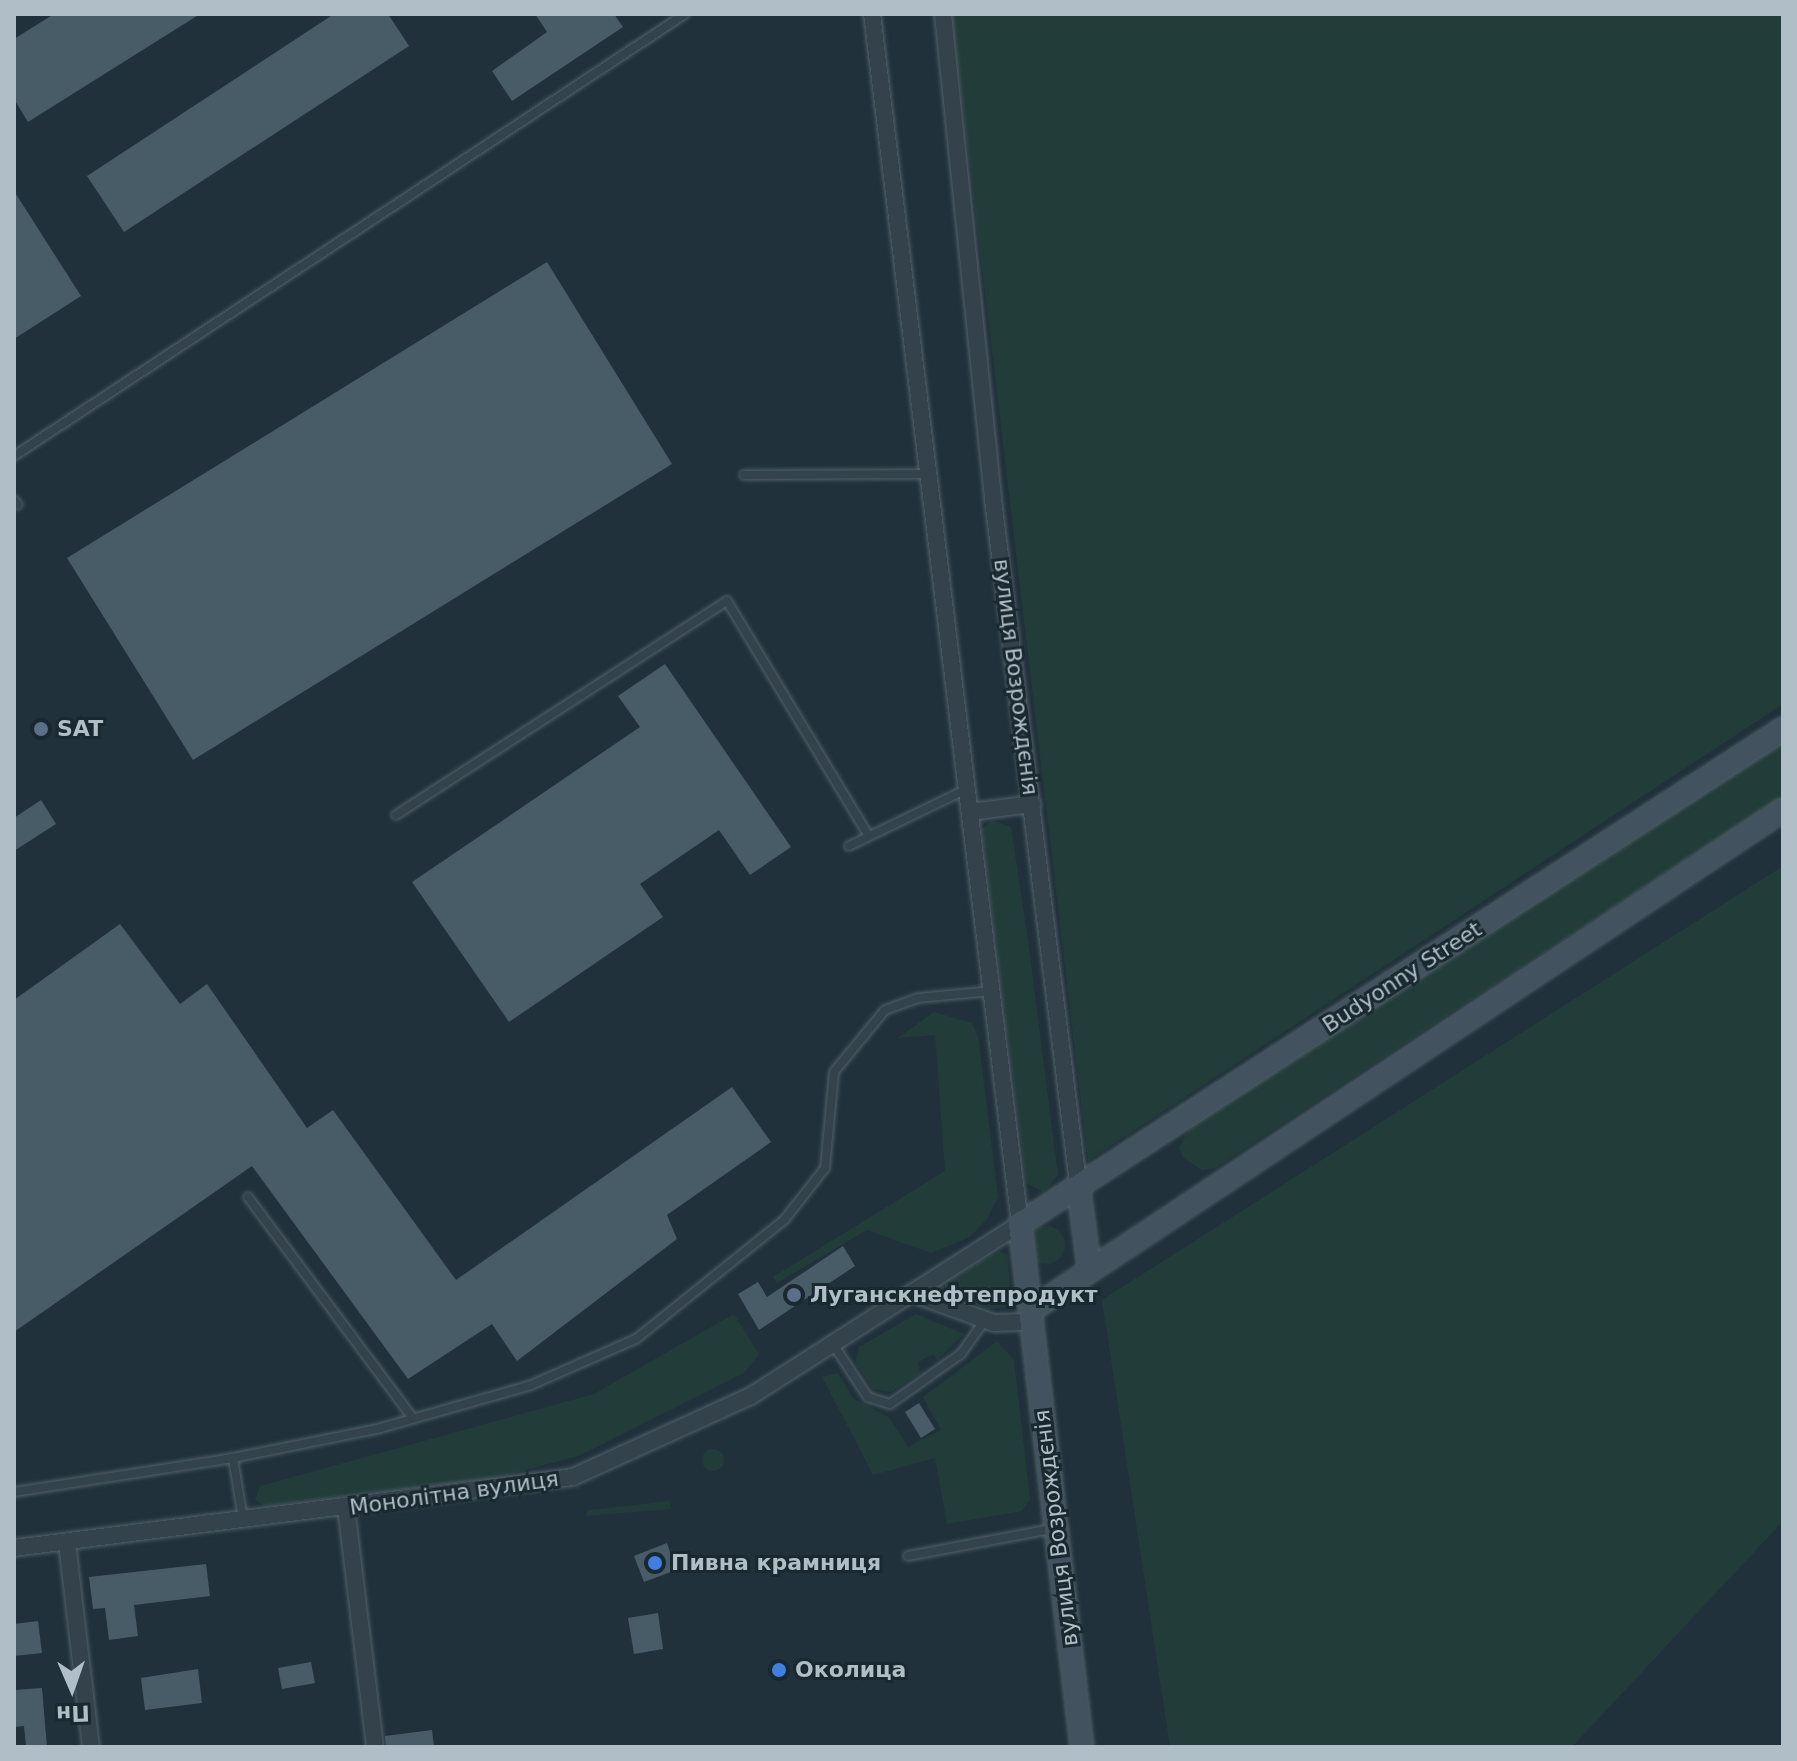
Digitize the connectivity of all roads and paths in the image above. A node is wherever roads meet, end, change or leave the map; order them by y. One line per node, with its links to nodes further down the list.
1 (685, 14): 4 (lane)
2 (872, 14): 5 (street, вулиця Возрождєнія)
3 (943, 14): 9 (street, вулиця Возрождєнія)
4 (14, 456)
5 (926, 474): 6 (lane); 8 (street, вулиця Возрождєнія)
6 (744, 475)
7 (1783, 729): 16 (main road, Budyonny Street)
8 (968, 789): 11 (street, вулиця Возрождєнія); 13 (lane)
9 (1032, 804): 11 (street); 16 (street, вулиця Возрождєнія)
10 (1783, 810): 19 (main road)
11 (971, 812): 15 (street, вулиця Возрождєнія)
12 (396, 815): 13 (lane)
13 (868, 835): 14 (lane)
14 (849, 846)
15 (992, 991): 18 (street, вулиця Возрождєнія); 24 (lane)
16 (1079, 1190): 18 (main road, Budyonny Street); 19 (main road, вулиця Возрождєнія)
17 (248, 1197): 24 (lane)
18 (1020, 1224): 20 (street, Монолітна вулиця); 21 (main road, вулиця Возрождєнія)
19 (1089, 1267): 21 (main road)
20 (911, 1293): 22 (street); 23 (street, Монолітна вулиця)
21 (1032, 1316): 22 (street); 29 (main road, вулиця Возрождєнія)
22 (985, 1320): 23 (lane)
23 (832, 1343): 27 (street, Монолітна вулиця)
24 (413, 1418): 25 (lane)
25 (233, 1458): 26 (lane); 28 (lane)
26 (14, 1492)
27 (346, 1507): 28 (street, Монолітна вулиця); 34 (street)
28 (243, 1522): 30 (street, Монолітна вулиця)
29 (1057, 1528): 32 (lane); 35 (main road, вулиця Возрождєнія)
30 (67, 1543): 31 (street, Монолітна вулиця); 33 (street)
31 (14, 1548)
32 (908, 1556)
33 (91, 1747)
34 (375, 1747)
35 (1082, 1747)

